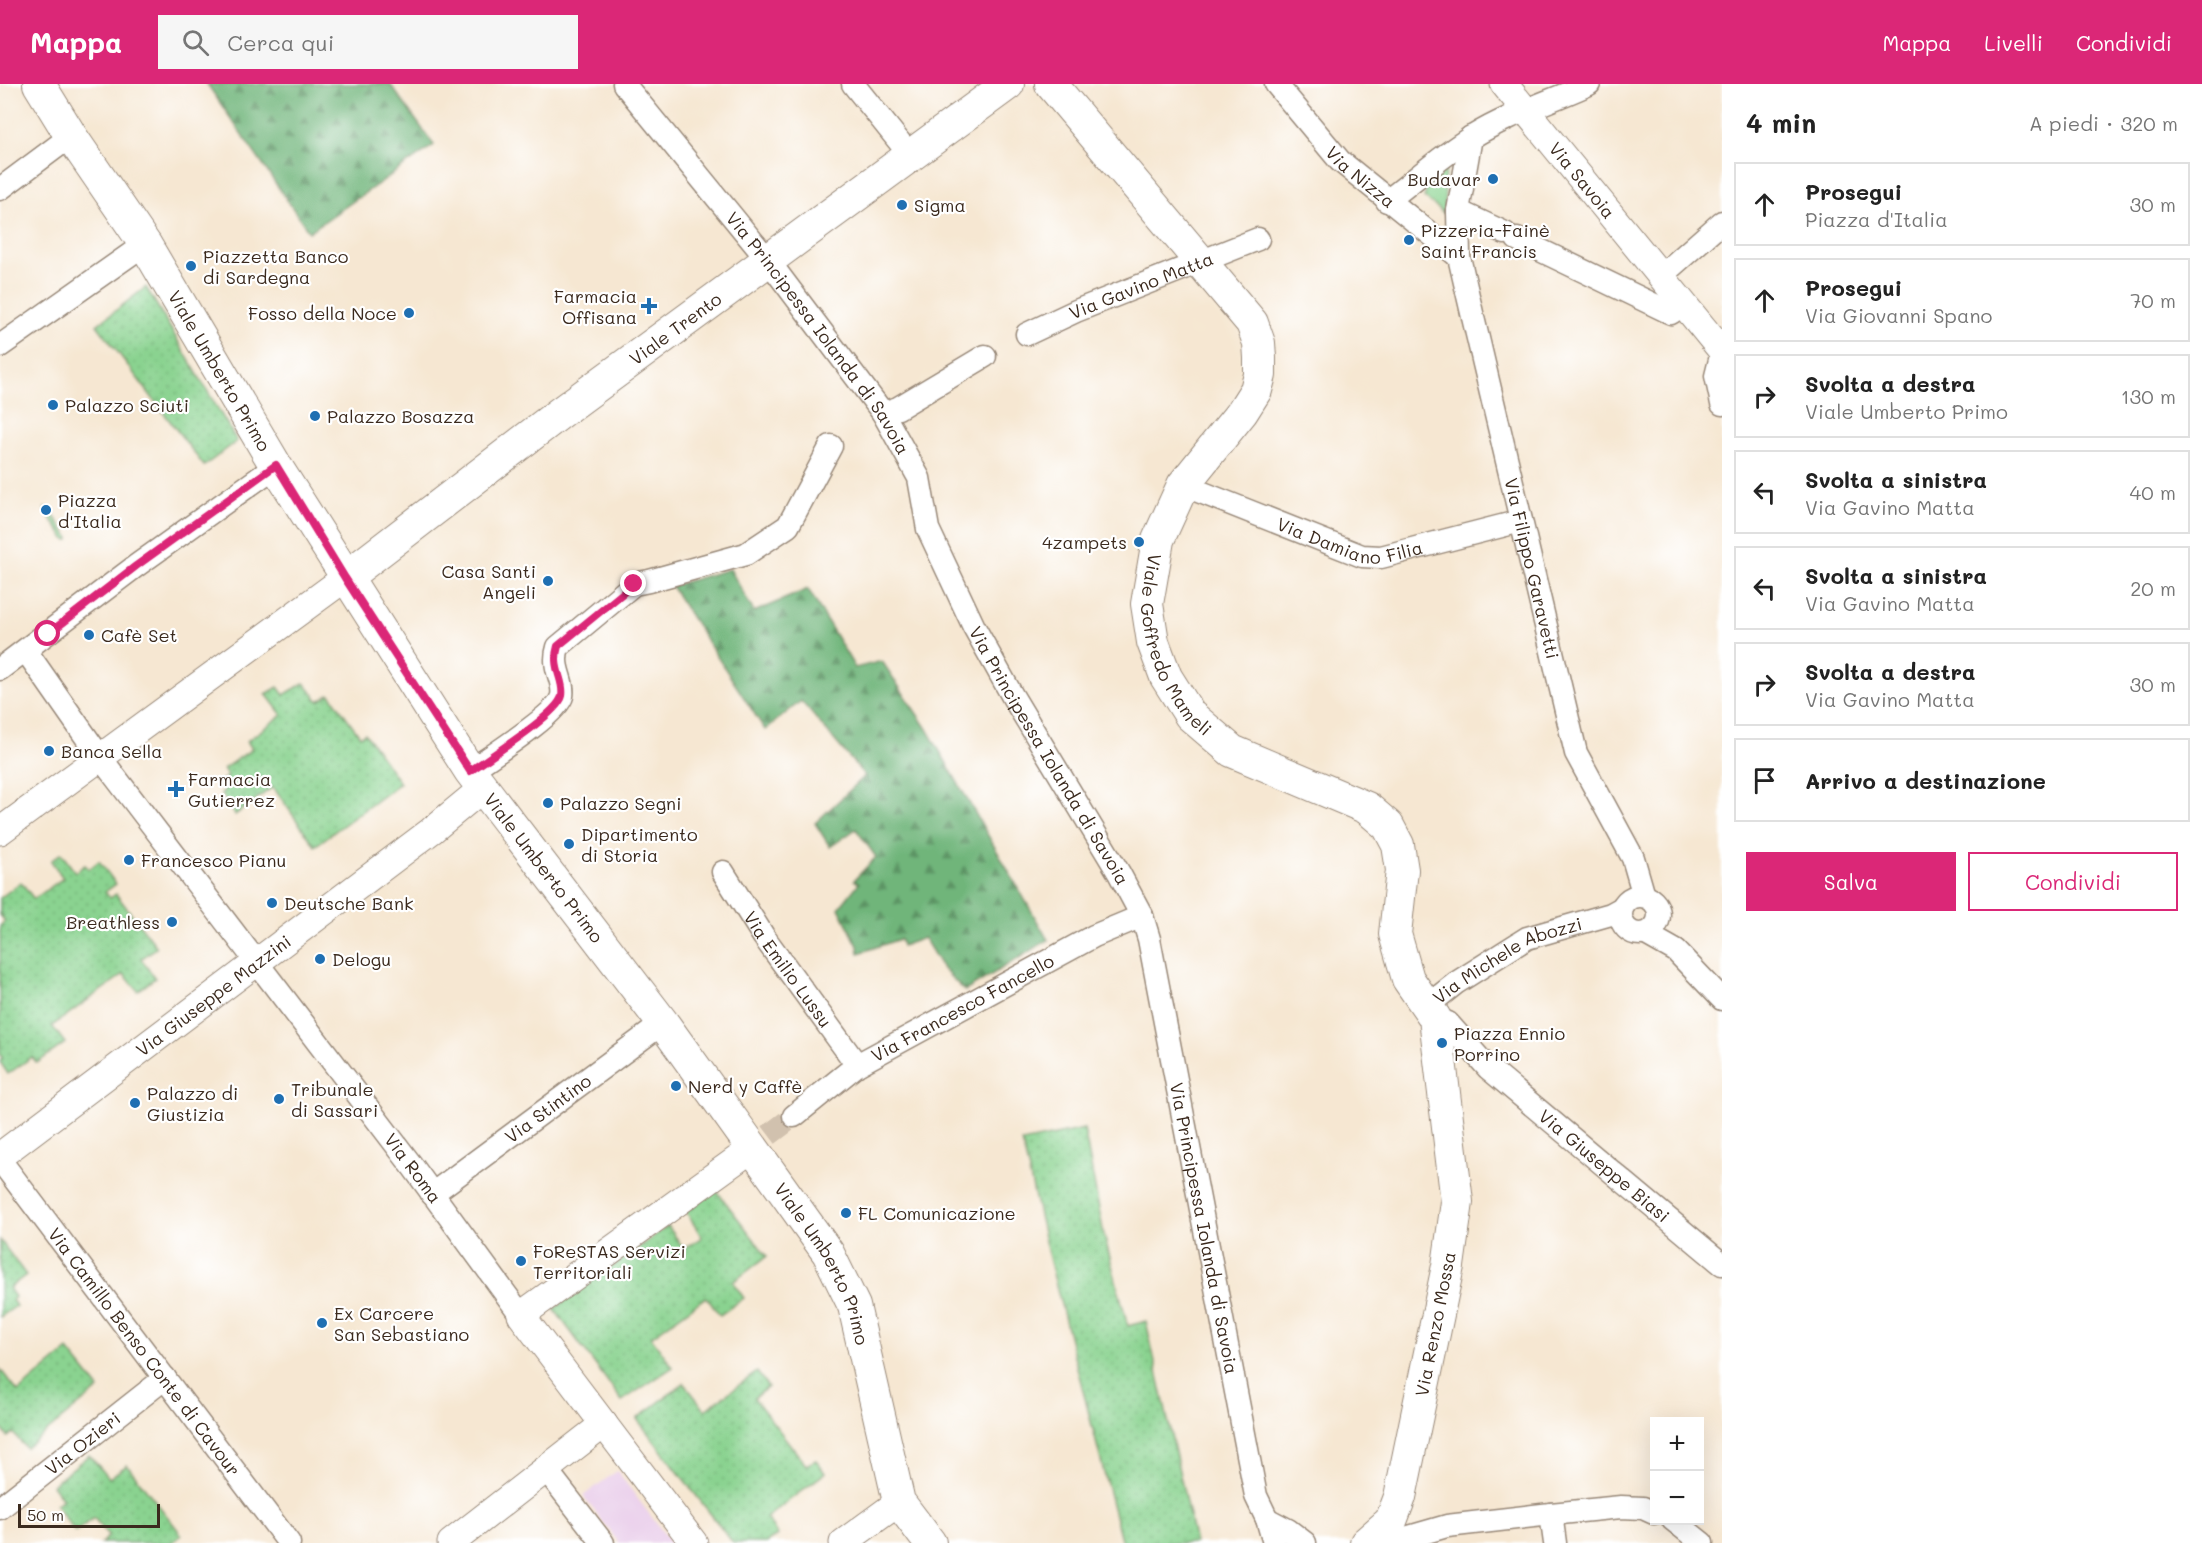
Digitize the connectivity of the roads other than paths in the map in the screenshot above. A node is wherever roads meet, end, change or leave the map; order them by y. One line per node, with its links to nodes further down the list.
1 (39, 84): 10 (main road, Viale Umberto Primo)
2 (624, 84): 20 (street, Via Principessa Iolanda di Savoia)
3 (853, 84): 12 (street)
4 (1008, 84): 12 (main road, Viale Trento)
5 (1052, 84): 21 (main road, Viale Goffredo Mameli)
6 (1276, 84): 14 (street, Via Nizza)
7 (1504, 84): 9 (street, Via Savoia)
8 (1589, 84): 9 (street)
9 (1525, 110): 11 (street); 22 (street, Via Savoia)
10 (71, 136): 13 (street); 18 (main road, Viale Umberto Primo)
11 (1471, 137): 14 (street); 15 (street, Via Filippo Garavetti)
12 (910, 155): 20 (main road, Viale Trento)
13 (0, 189)
14 (1388, 201): 19 (street, Via Nizza)
15 (1458, 211): 19 (street, Via Filippo Garavetti); 23 (street)
16 (1722, 222): 22 (street)
17 (1258, 239): 21 (street, Via Gavino Matta)
18 (145, 244): 25 (street); 31 (main road, Viale Umberto Primo)
19 (1459, 257): 33 (street, Via Filippo Garavetti)
20 (767, 259): 29 (street, Via Principessa Iolanda di Savoia); 34 (main road, Viale Trento)
21 (1201, 263): 24 (street, Via Gavino Matta); 32 (main road, Viale Goffredo Mameli)
22 (1661, 276): 23 (street, Via Savoia)
23 (1683, 304): 26 (street, Via Savoia)
24 (1027, 334)
25 (0, 346)
26 (1722, 351): 28 (street)
27 (985, 356): 29 (street)
28 (1722, 404)
29 (883, 413): 42 (street, Via Principessa Iolanda di Savoia)
30 (831, 446): 38 (street)
31 (276, 465): 34 (main road, Viale Umberto Primo); 35 (street)
32 (1183, 485): 33 (street, Via Damiano Filia); 46 (main road, Viale Goffredo Mameli)
33 (1521, 521): 41 (street, Via Filippo Garavetti)
34 (345, 578): 37 (street); 38 (main road, Viale Umberto Primo)
35 (26, 651): 36 (street); 37 (street, Via Roma)
36 (0, 669)
37 (100, 757): 39 (street); 44 (street, Via Roma)
38 (476, 779): 44 (street, Via Giuseppe Mazzini); 47 (main road, Viale Umberto Primo)
39 (0, 831)
40 (723, 872): 48 (street, Via Emilio Lussu)
41 (1630, 907): 43 (street); 43 (street, Via Filippo Garavetti); 46 (street, Via Michele Abozzi)
42 (1142, 916): 48 (street, Via Francesco Fancello); 62 (street, Via Principessa Iolanda di Savoia)
43 (1653, 927): 45 (street)
44 (256, 961): 51 (street, Via Giuseppe Mazzini); 52 (street, Via Roma)
45 (1722, 999)
46 (1431, 1012): 53 (street, Via Giuseppe Biasi); 72 (main road, Via Renzo Mossa)
47 (663, 1023): 50 (main road, Viale Umberto Primo); 52 (street, Via Stintino)
48 (857, 1065): 49 (street, Via Francesco Fancello)
49 (794, 1116)
50 (761, 1142): 54 (street); 58 (main road, Viale Umberto Primo)
51 (0, 1158): 55 (street, Via Camillo Benso Conte di Cavour)
52 (432, 1194): 54 (street, Via Roma)
53 (1722, 1264)
54 (521, 1315): 56 (street, Via Roma)
55 (165, 1378): 59 (street, Via Ozieri); 64 (street, Via Camillo Benso Conte di Cavour)
56 (604, 1424): 57 (street); 67 (street, Via Roma)
57 (545, 1468): 65 (street); 66 (street)
58 (899, 1502): 68 (street); 69 (main road, Viale Umberto Primo)
59 (0, 1508)
60 (1650, 1511): 61 (street)
61 (1551, 1514): 73 (street); 74 (street)
62 (1267, 1519): 70 (street, Via Principessa Iolanda di Savoia); 71 (street)
63 (1677, 1525): 75 (street)
64 (290, 1543)
65 (451, 1543)
66 (603, 1543)
67 (694, 1543)
68 (843, 1543)
69 (930, 1543)
70 (1274, 1543)
71 (1305, 1543)
72 (1365, 1543)
73 (1388, 1543)
74 (1555, 1543)
75 (1702, 1543)

